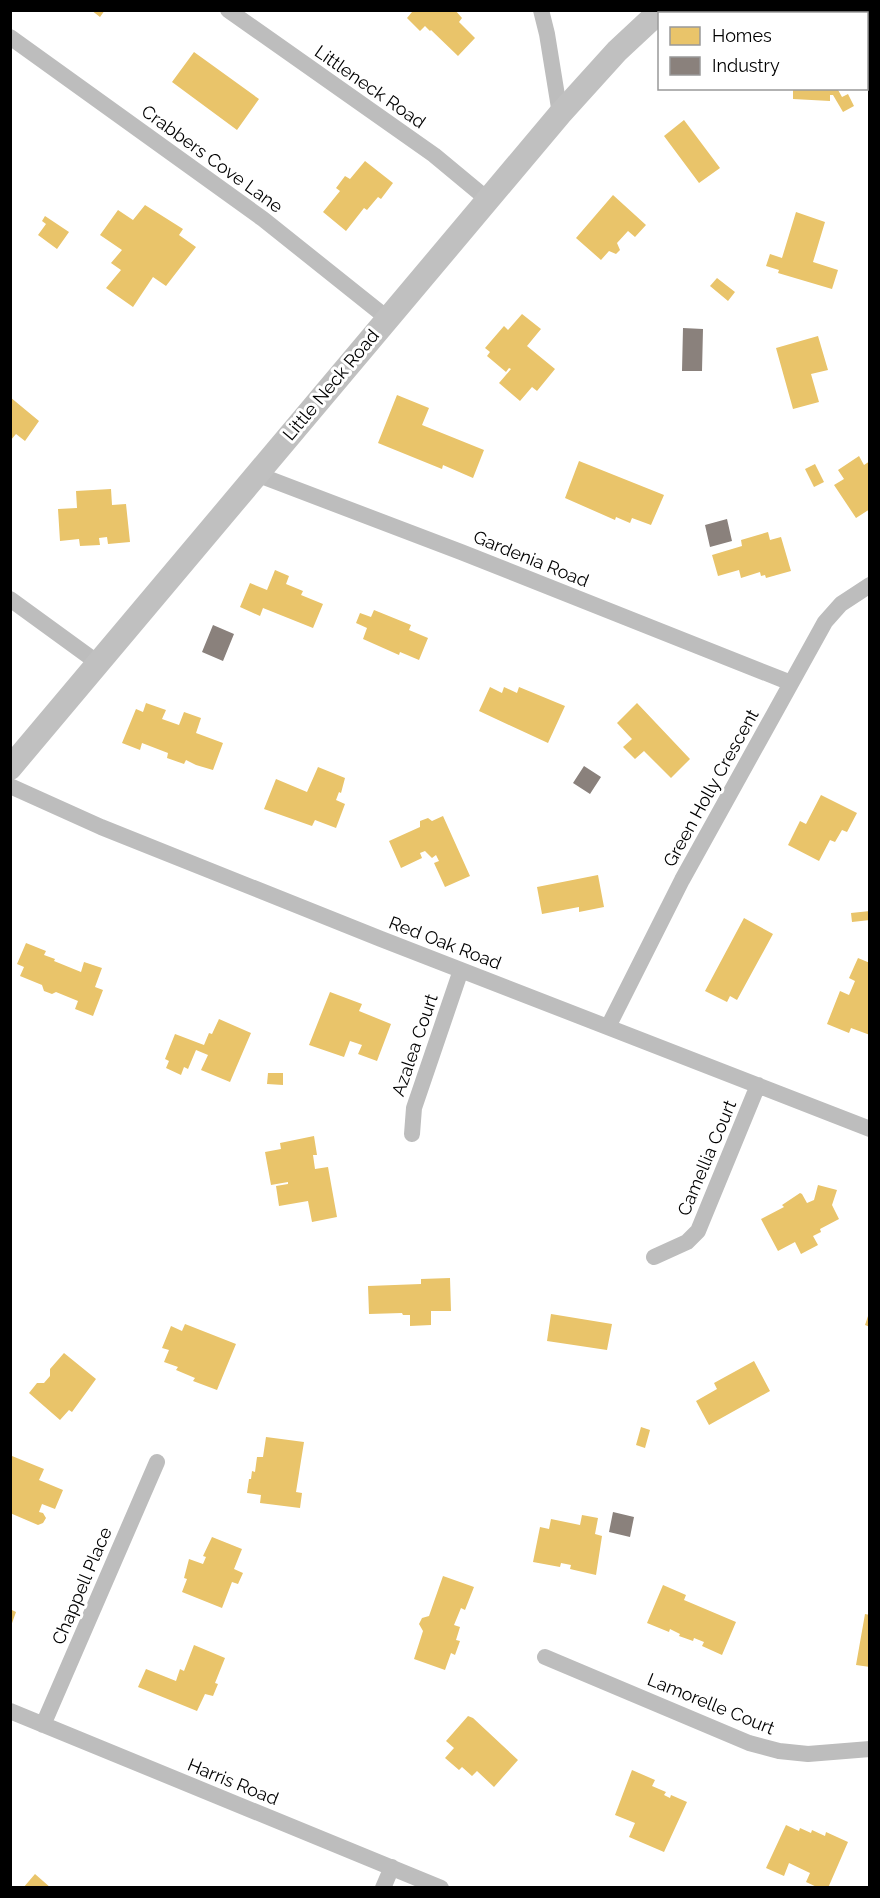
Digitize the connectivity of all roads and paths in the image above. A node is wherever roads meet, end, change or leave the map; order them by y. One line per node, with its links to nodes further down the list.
1 (228, 10): 6 (street, Littleneck Road)
2 (541, 10): 5 (street)
3 (658, 13): 5 (street, Little Neck Road)
4 (10, 37): 7 (street, Crabbers Cove Lane)
5 (560, 114): 6 (street, Little Neck Road)
6 (487, 199): 7 (street, Little Neck Road)
7 (387, 318): 8 (street, Little Neck Road)
8 (256, 474): 11 (street, Little Neck Road); 12 (street, Gardenia Road)
9 (870, 585): 12 (street, Green Holly Crescent)
10 (10, 599): 11 (street)
11 (98, 663): 13 (street, Little Neck Road)
12 (791, 683): 16 (street, Green Holly Crescent)
13 (10, 768)
14 (10, 786): 15 (street, Red Oak Road)
15 (461, 970): 16 (street, Red Oak Road); 19 (street, Azalea Court)
16 (608, 1027): 17 (street, Red Oak Road)
17 (758, 1085): 18 (street, Red Oak Road); 20 (street, Camellia Court)
18 (870, 1129)
19 (412, 1134)
20 (654, 1257)
21 (157, 1462): 24 (street, Chappell Place)
22 (545, 1658): 25 (street, Lamorelle Court)
23 (10, 1711): 24 (street, Harris Road)
24 (43, 1725): 26 (street, Harris Road)
25 (870, 1749)
26 (392, 1867): 27 (street); 28 (street, Harris Road)
27 (383, 1887)
28 (441, 1887)

